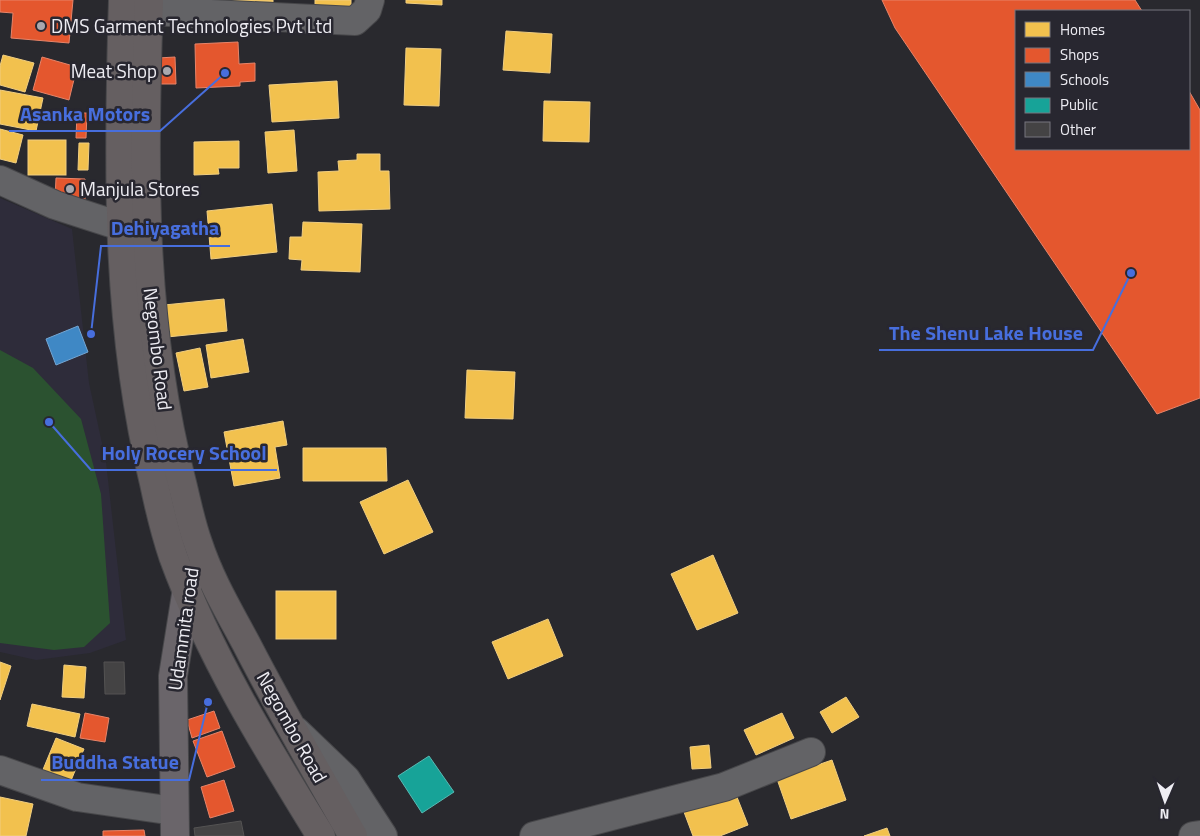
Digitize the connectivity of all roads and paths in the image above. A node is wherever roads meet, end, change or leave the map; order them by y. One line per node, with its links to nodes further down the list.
1 (123, 0): 5 (highway, Negombo Road)
2 (370, 0): 3 (street)
3 (149, 6): 6 (highway, Negombo Road)
4 (0, 180): 5 (street)
5 (120, 226): 7 (highway, Negombo Road)
6 (198, 542): 7 (street, Udammita road); 8 (highway, Negombo Road)
7 (186, 587): 11 (street, Udammita road); 13 (highway, Negombo Road)
8 (288, 724): 14 (highway, Negombo Road); 15 (street)
9 (811, 752): 16 (street)
10 (0, 770): 11 (street)
11 (174, 823)
12 (1200, 834): 17 (street)
13 (322, 836)
14 (353, 836)
15 (383, 836)
16 (534, 836)
17 (1193, 836)

